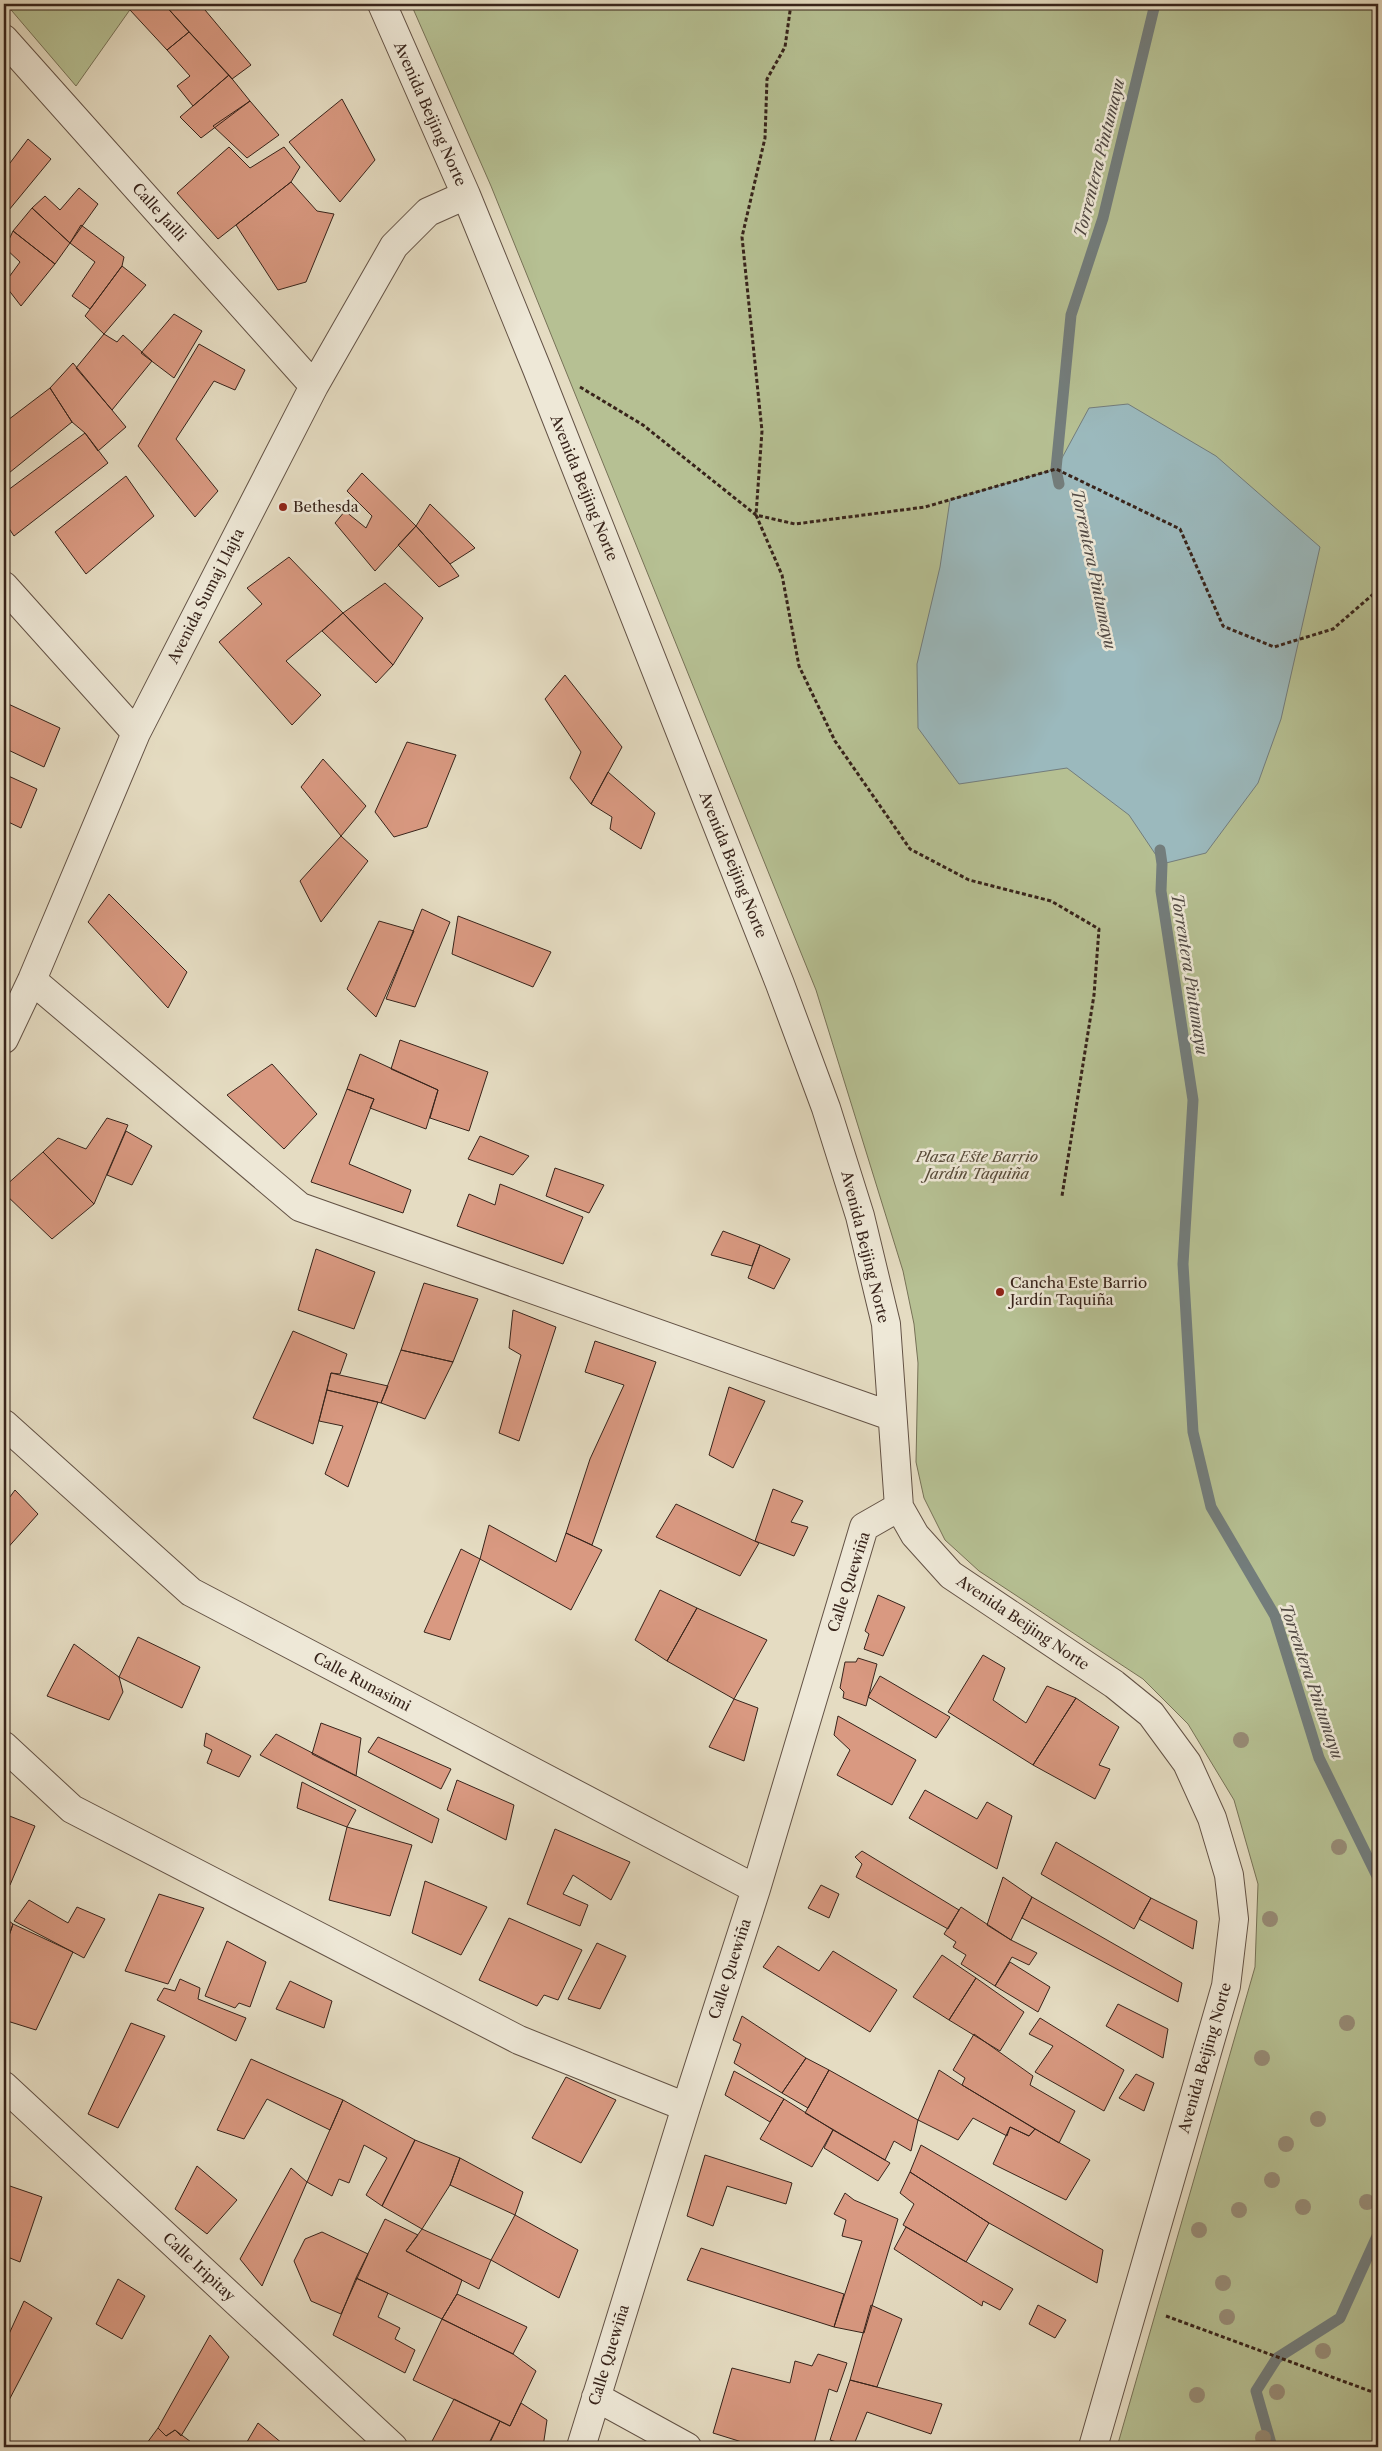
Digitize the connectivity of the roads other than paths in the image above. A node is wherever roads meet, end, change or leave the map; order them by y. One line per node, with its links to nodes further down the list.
1 (382, 4): 3 (street, Avenida Beijing Norte)
2 (4, 39): 4 (street, Calle Jailli)
3 (466, 195): 4 (street, Avenida Sumaj Llajta); 9 (street, Avenida Beijing Norte)
4 (314, 386): 6 (street, Avenida Sumaj Llajta)
5 (4, 586): 6 (street)
6 (136, 733): 7 (street, Avenida Sumaj Llajta)
7 (32, 980): 8 (street, Avenida Sumaj Llajta); 9 (street)
8 (4, 1039)
9 (891, 1416): 11 (street, Avenida Beijing Norte)
10 (4, 1424): 13 (street, Calle Runasimi)
11 (899, 1508): 13 (street, Calle Quewiña); 20 (street, Avenida Beijing Norte)
12 (4, 1746): 15 (street)
13 (756, 1890): 15 (street, Calle Quewiña)
14 (4, 2086): 17 (street, Calle Iripitay)
15 (686, 2107): 16 (street, Calle Quewiña)
16 (596, 2397): 18 (street, Calle Quewiña); 19 (street)
17 (394, 2447)
18 (581, 2447)
19 (687, 2447)
20 (1093, 2447)

